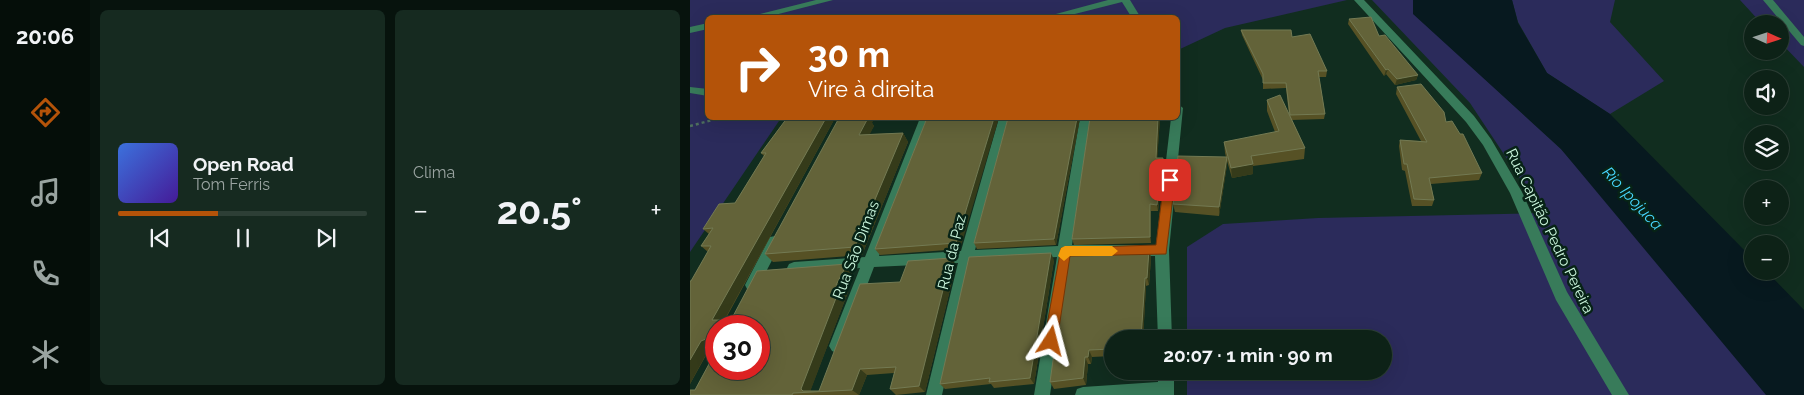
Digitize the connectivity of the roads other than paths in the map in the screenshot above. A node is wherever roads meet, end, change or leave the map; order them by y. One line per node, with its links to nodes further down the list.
1 (828, 0): 6 (street)
2 (1119, 0): 7 (street)
3 (1125, 0): 8 (street)
4 (1359, 0): 31 (street, Rua Capitão Pedro Pereira)
5 (1768, 0): 11 (street)
6 (761, 15)
7 (1057, 15)
8 (1134, 15)
9 (705, 27): 10 (street)
10 (690, 30)
11 (1804, 43)
12 (690, 90): 13 (street)
13 (705, 92)
14 (924, 120): 22 (street, Rua São Dimas)
15 (1003, 120): 21 (street, Rua da Paz)
16 (1085, 120): 20 (street)
17 (1177, 120): 19 (street)
18 (782, 229): 23 (street)
19 (1162, 250): 20 (street); 25 (street)
20 (1065, 251): 21 (street); 29 (street)
21 (966, 258): 22 (street); 28 (street, Rua da Paz)
22 (868, 262): 23 (street); 26 (street, Rua São Dimas)
23 (759, 272): 24 (street)
24 (747, 295)
25 (1165, 330)
26 (832, 360)
27 (1166, 392): 30 (street)
28 (934, 395)
29 (1042, 395)
30 (1083, 395)
31 (1621, 395)

